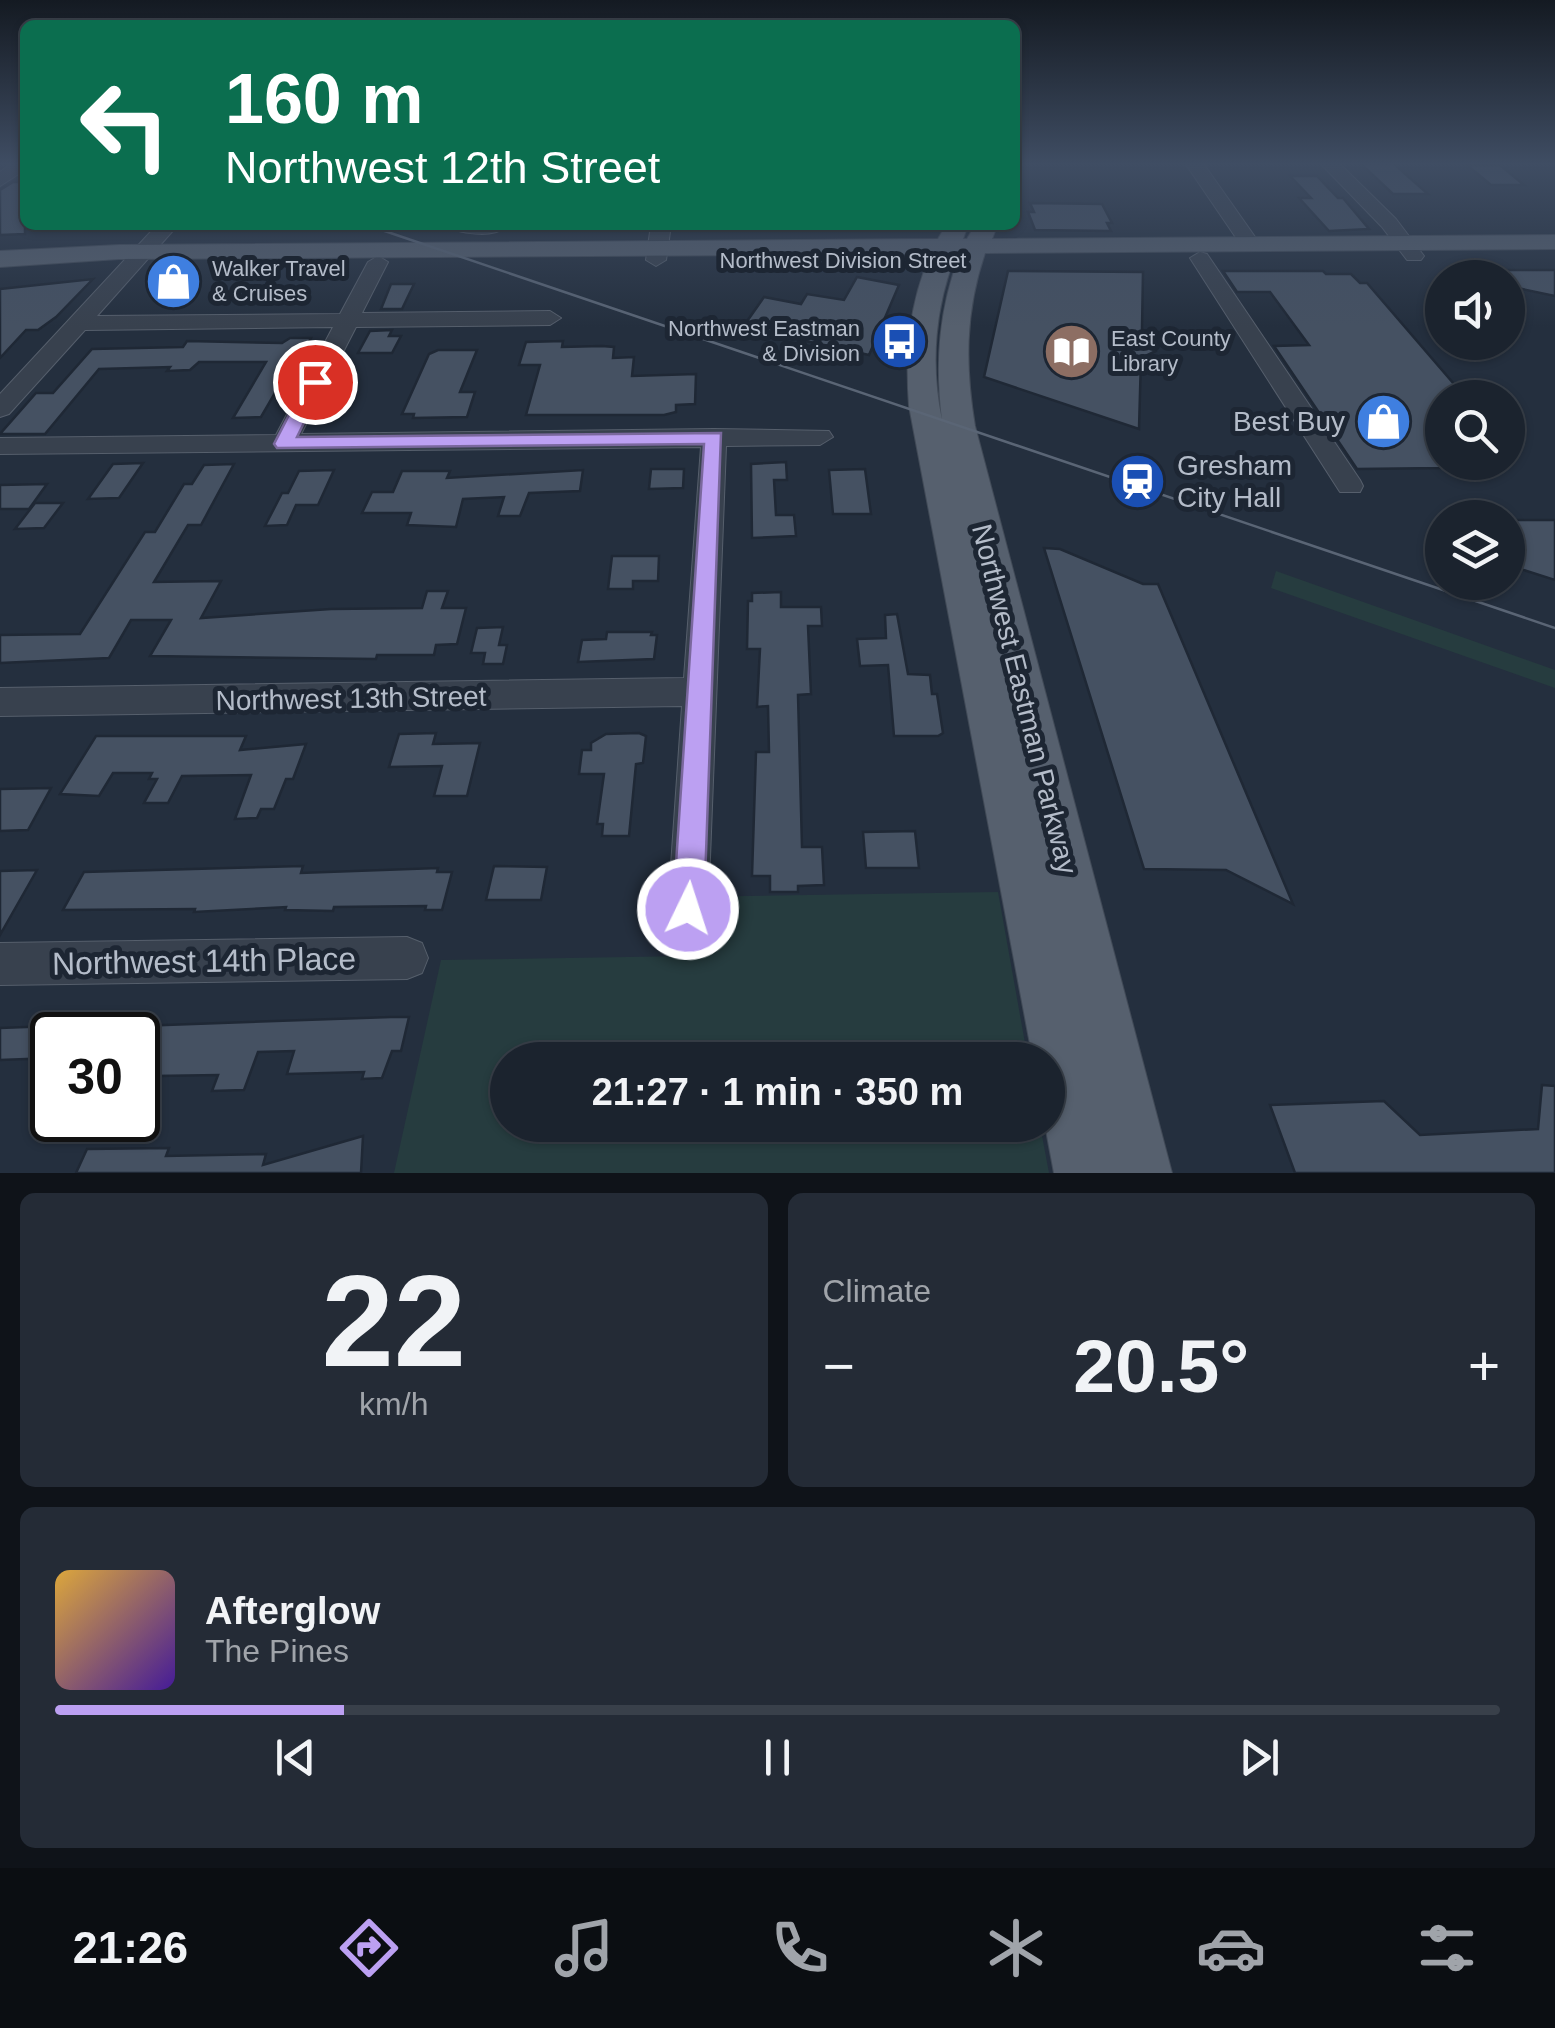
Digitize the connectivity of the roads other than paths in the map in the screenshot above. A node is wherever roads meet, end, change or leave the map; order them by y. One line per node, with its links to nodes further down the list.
1 (1232, 218): 9 (street)
2 (1381, 218): 10 (street)
3 (163, 230): 12 (street)
4 (466, 230): 5 (street)
5 (491, 241): 7 (main road, Northwest Division Street); 12 (main road, Northwest Division Street); 15 (main road, Northwest Division Street)
6 (1555, 242): 10 (main road, Northwest Division Street)
7 (658, 244): 8 (main road, Northwest Division Street)
8 (963, 244): 9 (main road, Northwest Division Street); 13 (main road, Northwest Division Street); 31 (main road, Northwest Eastman Parkway); 32 (main road, Northwest Eastman Parkway)
9 (1250, 244): 10 (main road, Northwest Division Street)
10 (1410, 249): 11 (main road, Northwest Division Street); 13 (main road, Northwest Division Street)
11 (1555, 255)
12 (138, 258): 14 (main road); 15 (main road, Northwest Division Street); 16 (main road); 19 (street)
13 (1200, 258): 25 (street)
14 (0, 259)
15 (378, 262): 18 (street)
16 (0, 270)
17 (550, 318): 18 (street)
18 (346, 320): 19 (street); 23 (street)
19 (80, 323): 20 (street)
20 (0, 410)
21 (714, 437): 22 (street); 23 (street); 26 (street)
22 (820, 437)
23 (284, 444): 24 (street)
24 (0, 446)
25 (1350, 486)
26 (701, 692): 27 (street, Northwest 13th Street); 28 (street)
27 (0, 702)
28 (688, 909)
29 (407, 958): 30 (street, Northwest 14th Place)
30 (0, 964)
31 (1084, 1173)
32 (1142, 1173)

